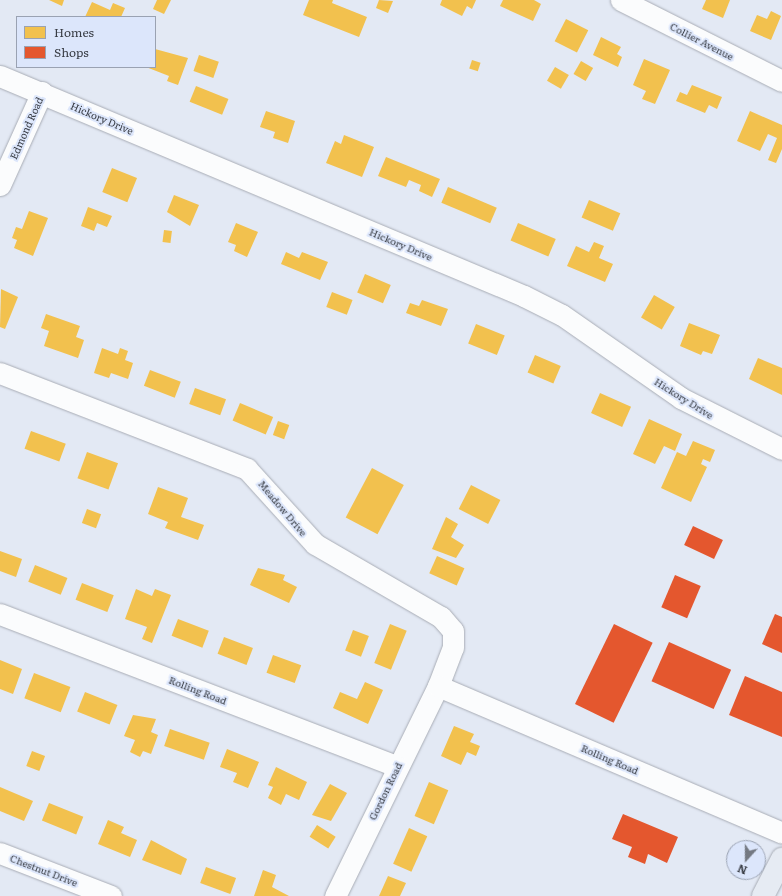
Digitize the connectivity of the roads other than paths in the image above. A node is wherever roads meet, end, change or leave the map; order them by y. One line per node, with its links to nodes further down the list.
1 (621, 0): 3 (street, Collier Avenue)
2 (0, 76): 4 (street, Hickory Drive)
3 (782, 81)
4 (42, 92): 5 (street, Edmond Road); 7 (street, Hickory Drive)
5 (0, 185)
6 (0, 373): 9 (street, Meadow Drive)
7 (782, 449)
8 (0, 614): 10 (street, Rolling Road)
9 (438, 686): 10 (street, Gordon Road); 11 (street, Rolling Road)
10 (397, 766): 15 (street, Gordon Road)
11 (782, 833)
12 (0, 853): 14 (street, Chestnut Drive)
13 (782, 859): 16 (highway)
14 (111, 896)
15 (335, 896)
16 (763, 896)

